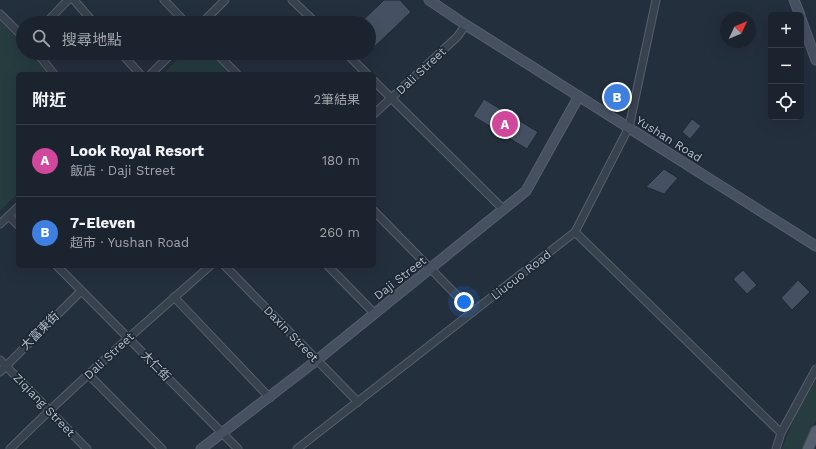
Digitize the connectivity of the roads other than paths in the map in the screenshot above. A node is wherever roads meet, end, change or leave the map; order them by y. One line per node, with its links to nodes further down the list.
1 (68, 0): 11 (street)
2 (74, 0): 12 (street)
3 (164, 0): 13 (street)
4 (225, 0): 14 (street)
5 (292, 0): 15 (street)
6 (429, 0): 16 (street, Yushan Road)
7 (656, 0): 34 (street, Liucuo Road)
8 (794, 0): 9 (street)
9 (799, 12)
10 (0, 14): 18 (street)
11 (53, 16)
12 (88, 16)
13 (179, 16)
14 (209, 16)
15 (309, 16)
16 (466, 26): 31 (street, Yushan Road); 32 (street, Dali Street)
17 (804, 26): 24 (street)
18 (16, 30)
19 (43, 60): 25 (street)
20 (127, 60): 26 (street)
21 (165, 60): 27 (street)
22 (223, 60): 28 (street)
23 (353, 60): 29 (street)
24 (816, 60)
25 (52, 72)
26 (138, 72)
27 (153, 72)
28 (235, 72)
29 (365, 72)
30 (376, 83): 32 (street)
31 (579, 96): 34 (street, Yushan Road); 36 (street, Daji Street)
32 (392, 98): 33 (street, Dali Street); 36 (street)
33 (376, 112)
34 (629, 128): 41 (street, Liucuo Road); 42 (street, Yushan Road)
35 (16, 209): 38 (street)
36 (504, 210): 47 (street, Daji Street)
37 (376, 213): 47 (street)
38 (9, 216): 39 (street); 40 (street)
39 (16, 223)
40 (0, 224)
41 (576, 232): 50 (street, Liucuo Road); 64 (street)
42 (816, 246)
43 (59, 268): 48 (street, 大仁街)
44 (208, 268): 49 (street, Dali Street)
45 (227, 268): 54 (street, Daxin Street)
46 (330, 268): 51 (street)
47 (431, 268): 50 (street); 51 (street, Daji Street)
48 (81, 290): 52 (street, 大仁街); 55 (street, 大富東街)
49 (174, 298): 52 (street, Dali Street); 59 (street)
50 (473, 312): 60 (street, Liucuo Road)
51 (374, 313): 54 (street, Daji Street)
52 (128, 338): 58 (street, Dali Street); 63 (street, 大仁街)
53 (0, 360): 55 (street, Ziqiang Street)
54 (317, 360): 59 (street, Daji Street); 60 (street, Daxin Street)
55 (6, 366): 57 (street, 大富東街); 61 (street, Ziqiang Street)
56 (816, 369): 64 (street)
57 (0, 372)
58 (89, 375): 61 (street, Dali Street); 67 (street)
59 (270, 398): 63 (street, Daji Street)
60 (358, 402): 70 (street, Liucuo Road)
61 (49, 410): 65 (street, Dali Street); 66 (street, Ziqiang Street)
62 (816, 431): 72 (main road)
63 (222, 434): 68 (street, Daji Street); 69 (street, 大仁街)
64 (780, 434): 71 (street)
65 (10, 449)
66 (87, 449)
67 (162, 449)
68 (201, 449)
69 (238, 449)
70 (297, 449)
71 (776, 449)
72 (808, 449)

